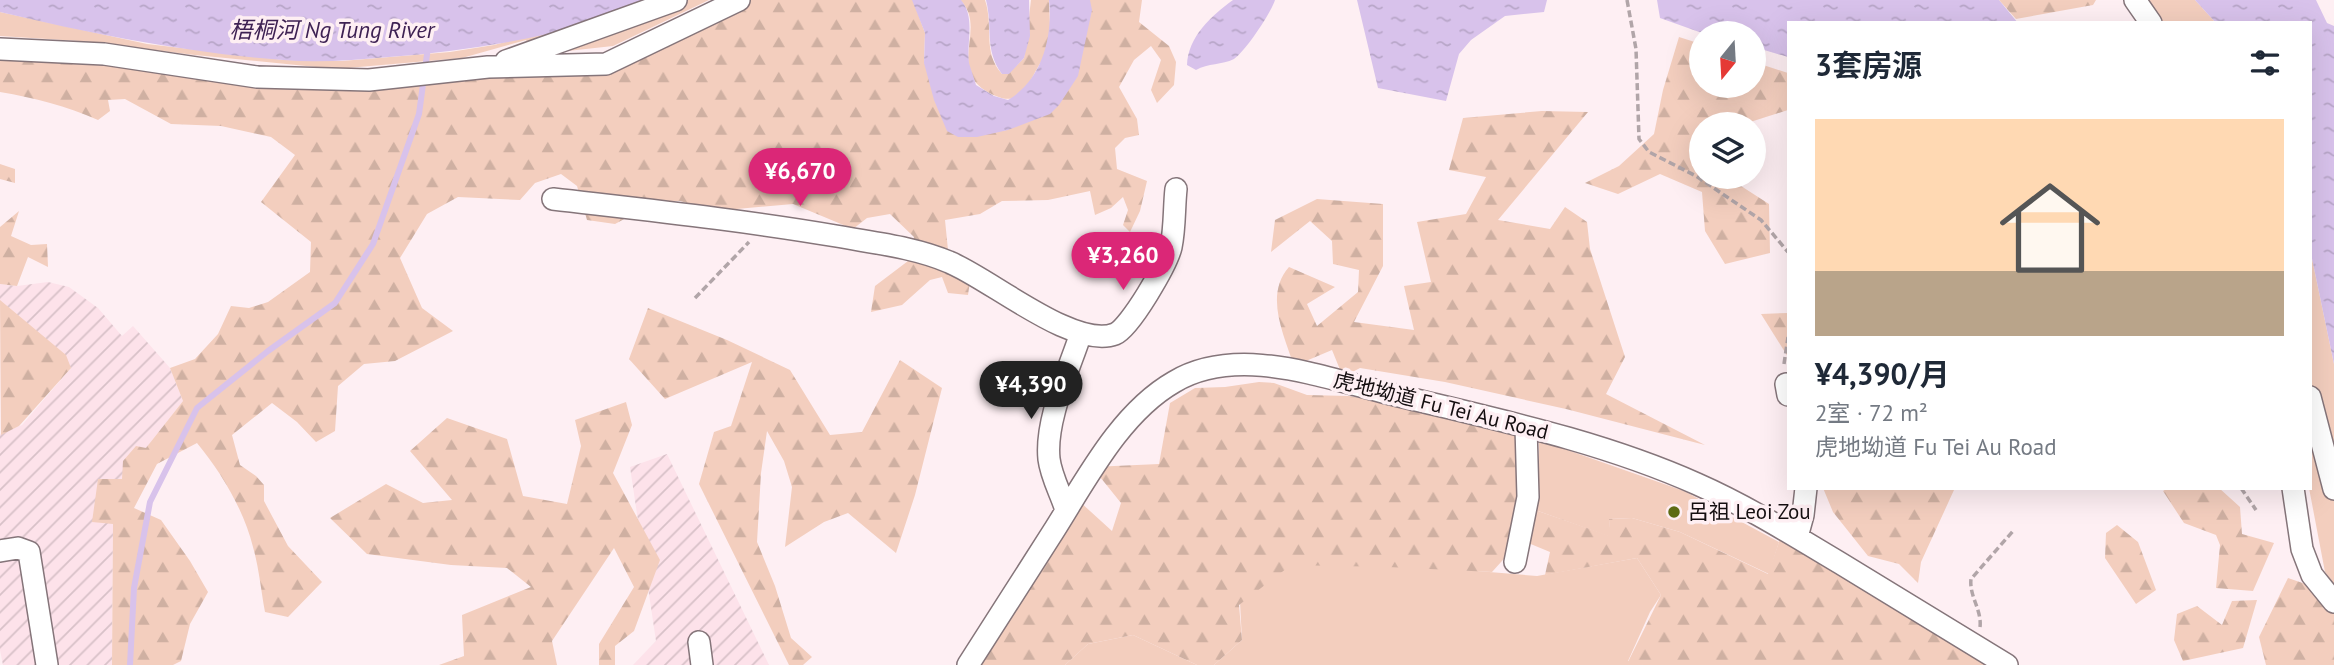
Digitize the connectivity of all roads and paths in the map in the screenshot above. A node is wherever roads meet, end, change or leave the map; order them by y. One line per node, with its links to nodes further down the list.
1 (676, 0): 7 (street)
2 (739, 0): 7 (street)
3 (1627, 0): 11 (path)
4 (2135, 0): 5 (street)
5 (2150, 21)
6 (0, 49): 7 (street)
7 (488, 67)
8 (1176, 188): 13 (street)
9 (553, 199): 10 (street)
10 (769, 224): 12 (path); 13 (street)
11 (1787, 251)
12 (695, 298)
13 (1081, 333): 22 (street)
14 (1787, 342): 15 (path)
15 (1787, 389)
16 (2312, 405): 18 (street)
17 (1527, 427): 22 (street, 虎地坳道 Fu Tei Au Road); 25 (street, 虎地坳道 Fu Tei Au Road); 27 (street)
18 (2334, 489)
19 (1806, 490): 25 (street)
20 (2242, 490): 23 (path)
21 (2293, 490): 28 (street)
22 (1066, 510): 33 (street, 虎地坳道 Fu Tei Au Road)
23 (2256, 510)
24 (2013, 531): 29 (path)
25 (1797, 537): 34 (street, 虎地坳道 Fu Tei Au Road)
26 (0, 551): 31 (street)
27 (1516, 562)
28 (2334, 603)
29 (1979, 632)
30 (699, 642): 32 (street)
31 (47, 665)
32 (702, 665)
33 (968, 665)
34 (2007, 665)

